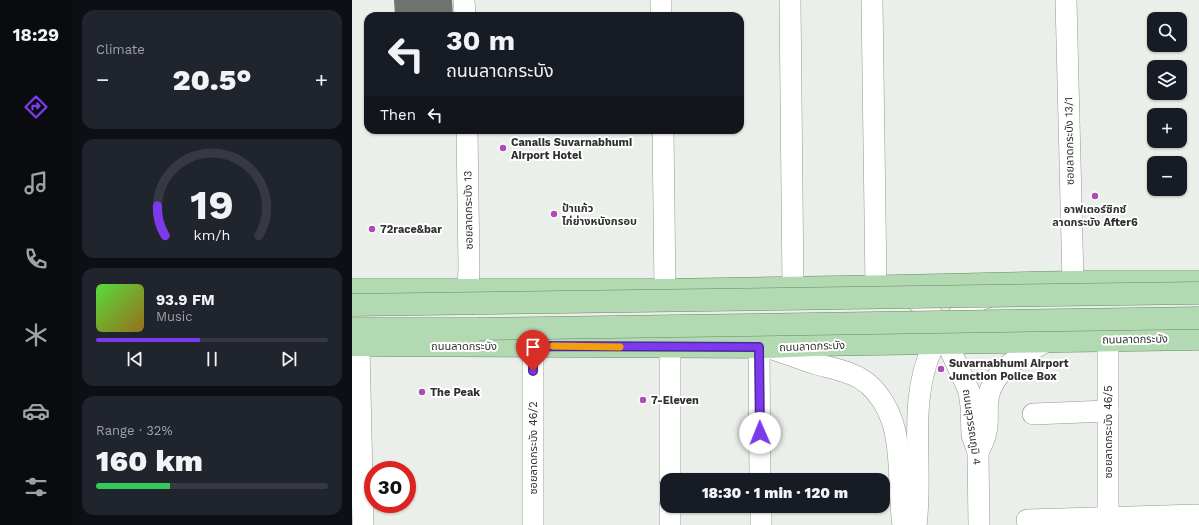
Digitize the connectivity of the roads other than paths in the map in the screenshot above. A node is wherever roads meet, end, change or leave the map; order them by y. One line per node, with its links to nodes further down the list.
1 (464, 0): 6 (street)
2 (661, 0): 7 (street)
3 (790, 0): 15 (street)
4 (872, 0): 13 (street)
5 (1066, 0): 11 (street, ซอยลาดกระบัง 13/1)
6 (465, 12)
7 (661, 12)
8 (467, 134): 17 (street, ซอยลาดกระบัง 13)
9 (663, 134): 18 (street)
10 (1045, 282): 11 (main road); 14 (main road); 24 (street)
11 (1073, 282): 12 (main road)
12 (1199, 282)
13 (876, 286): 14 (main road); 15 (main road)
14 (898, 286): 24 (street, ถนนสุวรรณภูมิ 4)
15 (793, 288): 18 (main road)
16 (352, 290): 17 (main road)
17 (468, 290): 18 (main road)
18 (665, 290)
19 (1199, 293): 20 (main road, bridge)
20 (352, 305)
21 (1199, 318): 23 (main road, bridge)
22 (1199, 339): 26 (main road, ถนนลาดกระบัง)
23 (354, 340): 27 (main road, ถนนลาดกระบัง); 40 (street)
24 (941, 340): 25 (main road, ถนนลาดกระบัง); 29 (main road, ถนนลาดกระบัง); 32 (street, ถนนสุวรรณภูมิ 4); 45 (street)
25 (1049, 340): 26 (main road, ถนนลาดกระบัง); 32 (street)
26 (1108, 340): 30 (street, ซอยลาดกระบัง 46/5)
27 (533, 346): 28 (main road, ถนนลาดกระบัง); 41 (street, ซอยลาดกระบัง 46/2)
28 (670, 347): 29 (main road, ถนนลาดกระบัง); 33 (street)
29 (764, 347): 34 (street); 44 (street)
30 (1108, 411): 31 (street); 39 (street, ซอยลาดกระบัง 46/5)
31 (1034, 414)
32 (978, 452): 46 (street, ถนนสุวรรณภูมิ 4)
33 (670, 473)
34 (760, 473)
35 (670, 513): 42 (street)
36 (761, 513): 43 (street)
37 (1199, 515): 39 (street)
38 (1027, 520): 39 (street)
39 (1108, 521)
40 (363, 525)
41 (534, 525)
42 (670, 525)
43 (761, 525)
44 (903, 525)
45 (916, 525)
46 (979, 525)

